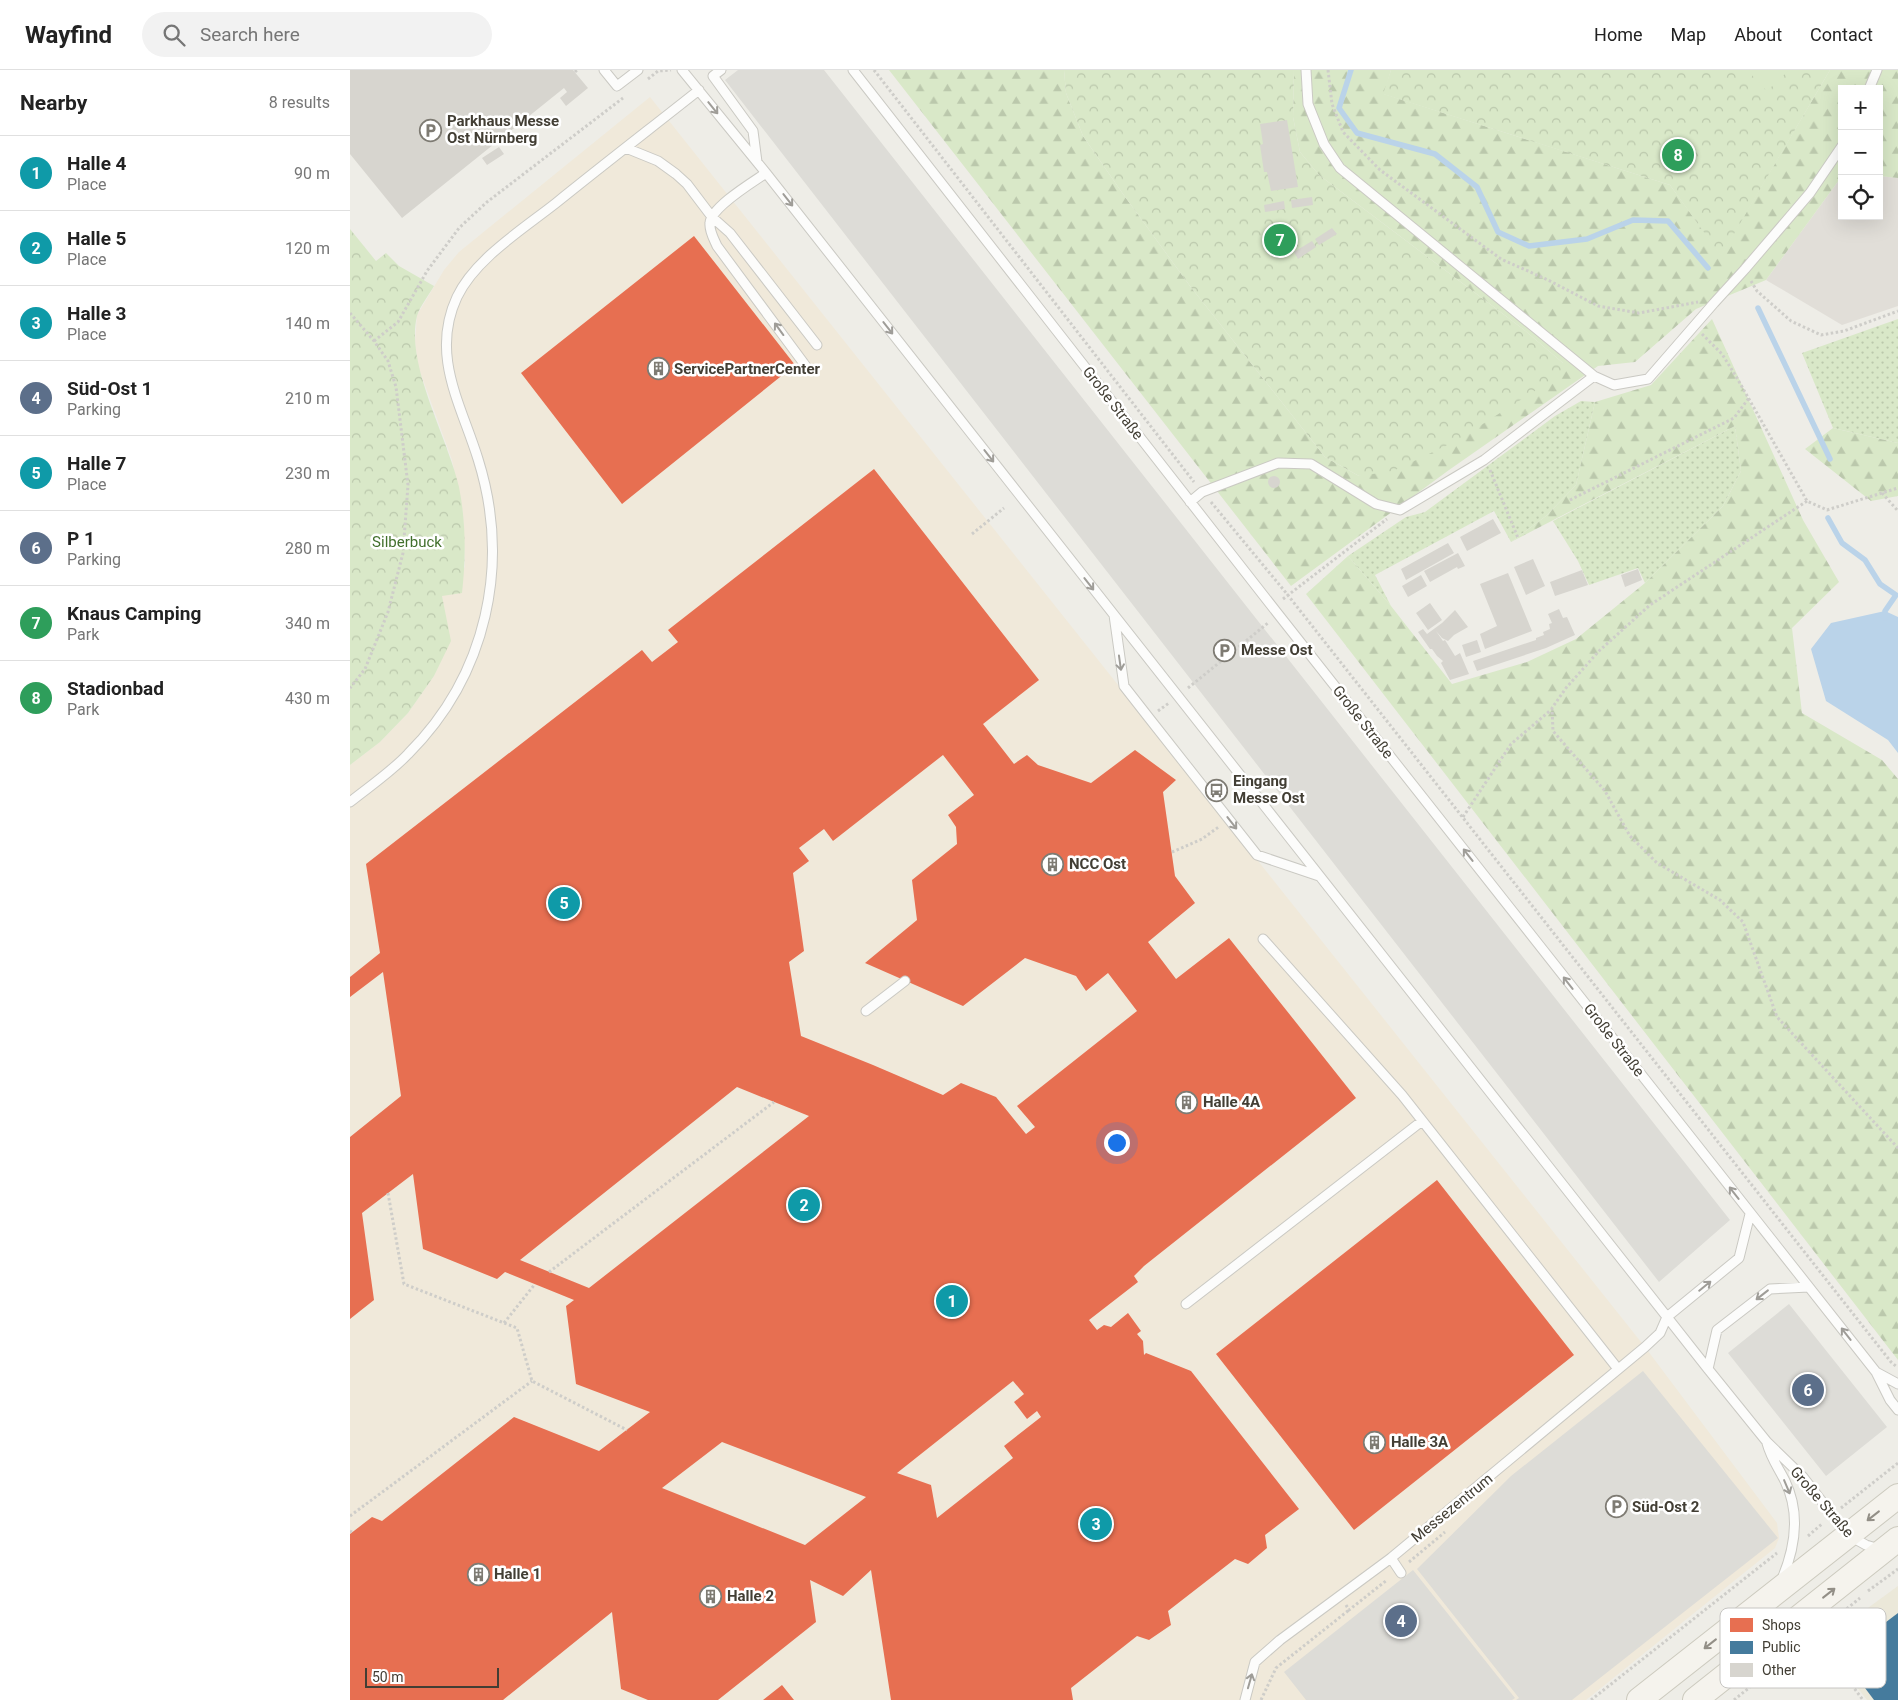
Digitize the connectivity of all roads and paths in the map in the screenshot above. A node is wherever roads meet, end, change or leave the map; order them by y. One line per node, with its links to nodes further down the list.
1 (604, 70): 2 (lane)
2 (638, 70)
3 (670, 70): 11 (path)
4 (682, 70): 13 (lane, Große Straße)
5 (721, 70): 17 (lane)
6 (853, 70): 36 (lane, Große Straße)
7 (874, 70): 32 (path)
8 (1306, 70): 28 (lane)
9 (1328, 70): 21 (path)
10 (1877, 70): 12 (lane)
11 (643, 83)
12 (1871, 85)
13 (699, 90): 15 (lane); 17 (lane, Große Straße, one-way to 17)
14 (628, 94): 25 (path)
15 (626, 148): 19 (lane); 49 (lane)
16 (1838, 152): 20 (lane)
17 (757, 162): 18 (lane, Große Straße)
18 (766, 173): 19 (lane); 44 (lane, Große Straße, one-way to 44)
19 (712, 217): 26 (lane); 27 (lane, one-way to 19)
20 (1745, 269): 21 (lane); 22 (path)
21 (1714, 303): 24 (lane)
22 (1898, 311)
23 (350, 313): 25 (path)
24 (1694, 325): 28 (lane); 29 (path)
25 (374, 341): 45 (path)
26 (817, 345)
27 (808, 368)
28 (1594, 376): 30 (lane)
29 (1749, 398): 34 (path); 35 (path)
30 (1484, 460): 38 (lane); 41 (path)
31 (1898, 488): 33 (path)
32 (1202, 492): 36 (lane); 38 (lane); 42 (path)
33 (1882, 494): 35 (path); 39 (path)
34 (1570, 500)
35 (1807, 501): 47 (path)
36 (1190, 502): 43 (lane, Große Straße)
37 (1004, 508): 40 (path)
38 (1400, 510): 42 (path)
39 (1898, 511)
40 (972, 534)
41 (1518, 538)
42 (1287, 594): 43 (path); 50 (path)
43 (1276, 611): 46 (path); 61 (lane, Große Straße, one-way to 43)
44 (1114, 615): 46 (lane, Große Straße); 48 (lane, one-way to 48)
45 (350, 688)
46 (1178, 696): 48 (path); 53 (lane, Große Straße)
47 (1552, 708): 50 (path); 59 (path)
48 (1149, 718): 53 (lane, one-way to 53)
49 (350, 802)
50 (1463, 817): 68 (path)
51 (1220, 826): 52 (path)
52 (1172, 852)
53 (1320, 876): 66 (lane, Große Straße)
54 (1263, 939): 58 (lane)
55 (905, 981): 56 (lane)
56 (866, 1011)
57 (774, 1102): 62 (path)
58 (1422, 1121): 65 (lane); 69 (lane)
59 (1898, 1148)
60 (388, 1193): 67 (path)
61 (1750, 1214): 64 (lane, Große Straße); 66 (lane, Messezentrum, one-way to 61)
62 (549, 1272)
63 (535, 1284): 67 (path)
64 (1809, 1287): 70 (lane, one-way to 70); 71 (lane, Große Straße, one-way to 64)
65 (1186, 1304)
66 (1668, 1317): 69 (lane, Messezentrum); 70 (lane, Große Straße)
67 (504, 1322): 72 (path)
68 (1898, 1368)
69 (1618, 1369): 85 (lane, Messezentrum)
70 (1708, 1369): 76 (lane, Große Straße)
71 (1876, 1372): 73 (lane, Große Straße); 74 (lane, Große Straße)
72 (532, 1381): 75 (path); 80 (path)
73 (1898, 1384)
74 (1898, 1410)
75 (627, 1430)
76 (1767, 1442): 79 (lane, Große Straße); 87 (lane, Große Straße, one-way to 87)
77 (1898, 1463): 79 (path)
78 (1898, 1496): 81 (main road, one-way to 81)
79 (1832, 1515): 81 (lane, Große Straße); 82 (path)
80 (350, 1516)
81 (1848, 1535): 84 (lane, Große Straße); 87 (main road)
82 (1808, 1536)
83 (1779, 1545): 98 (path)
84 (1893, 1553): 89 (main road, one-way to 84); 90 (path)
85 (1391, 1558): 86 (lane); 96 (lane, Messezentrum, one-way to 85)
86 (1401, 1573)
87 (1776, 1592): 88 (main road, one-way to 88)
88 (1756, 1608)
89 (1819, 1608)
90 (1847, 1608)
91 (1349, 1610): 97 (path)
92 (1720, 1636): 99 (main road, one-way to 99)
93 (1720, 1681): 100 (main road, one-way to 93)
94 (1749, 1688): 101 (path)
95 (1854, 1688): 102 (path)
96 (1245, 1700)
97 (1261, 1700)
98 (1591, 1700)
99 (1639, 1700)
100 (1695, 1700)
101 (1734, 1700)
102 (1863, 1700)

